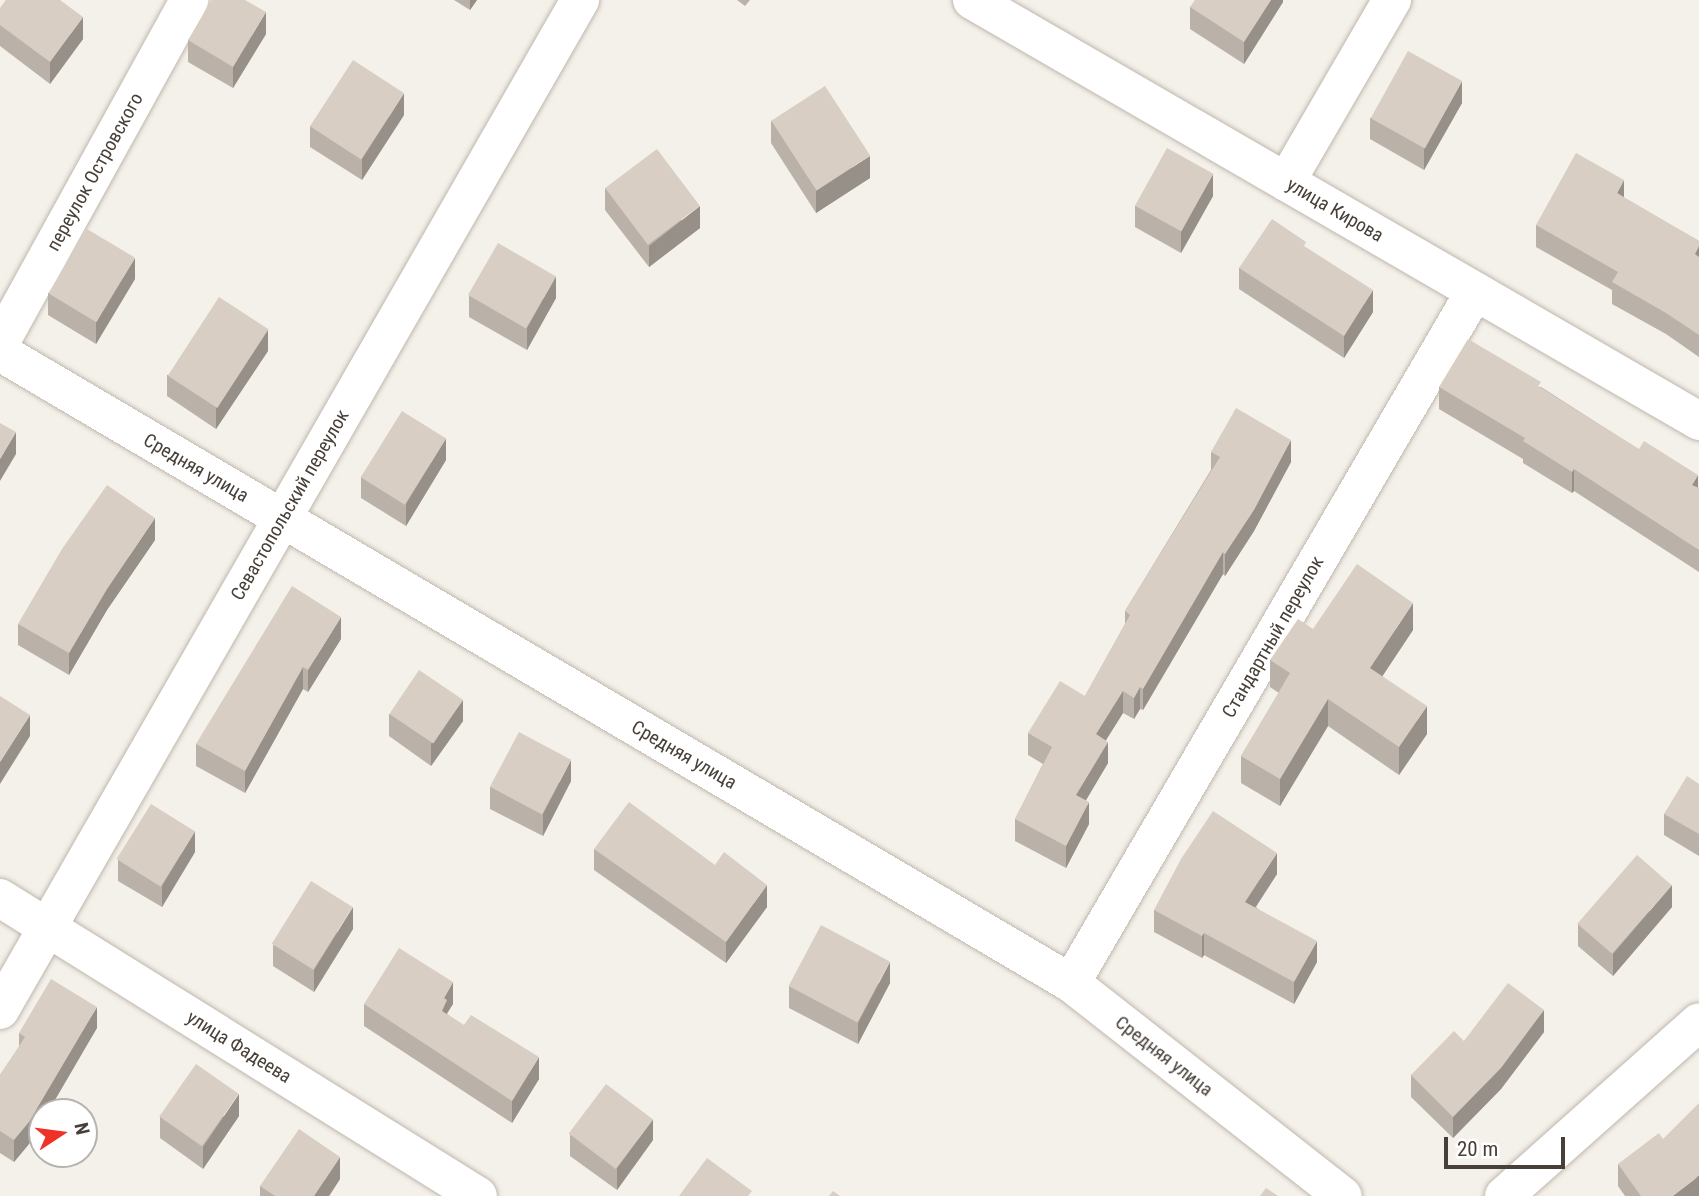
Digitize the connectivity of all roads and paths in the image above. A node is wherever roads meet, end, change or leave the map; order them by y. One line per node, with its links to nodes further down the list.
1 (189, 0): 7 (street, переулок Островского)
2 (580, 0): 10 (street, Севастопольский переулок)
3 (972, 0): 5 (street, улица Кирова)
4 (1392, 0): 5 (street)
5 (1286, 182): 6 (street, улица Кирова)
6 (1475, 291): 9 (street, улица Кирова); 13 (street, Стандартный переулок)
7 (0, 343)
8 (0, 352): 10 (street, Средняя улица)
9 (1699, 421)
10 (282, 519): 12 (street, Севастопольский переулок); 13 (street, Средняя улица)
11 (0, 898): 12 (street, улица Фадеева)
12 (47, 928): 14 (street, Севастопольский переулок); 16 (street, улица Фадеева)
13 (1071, 983): 17 (street, Средняя улица)
14 (0, 1010)
15 (1699, 1022): 18 (street)
16 (478, 1196)
17 (1343, 1196)
18 (1504, 1196)

